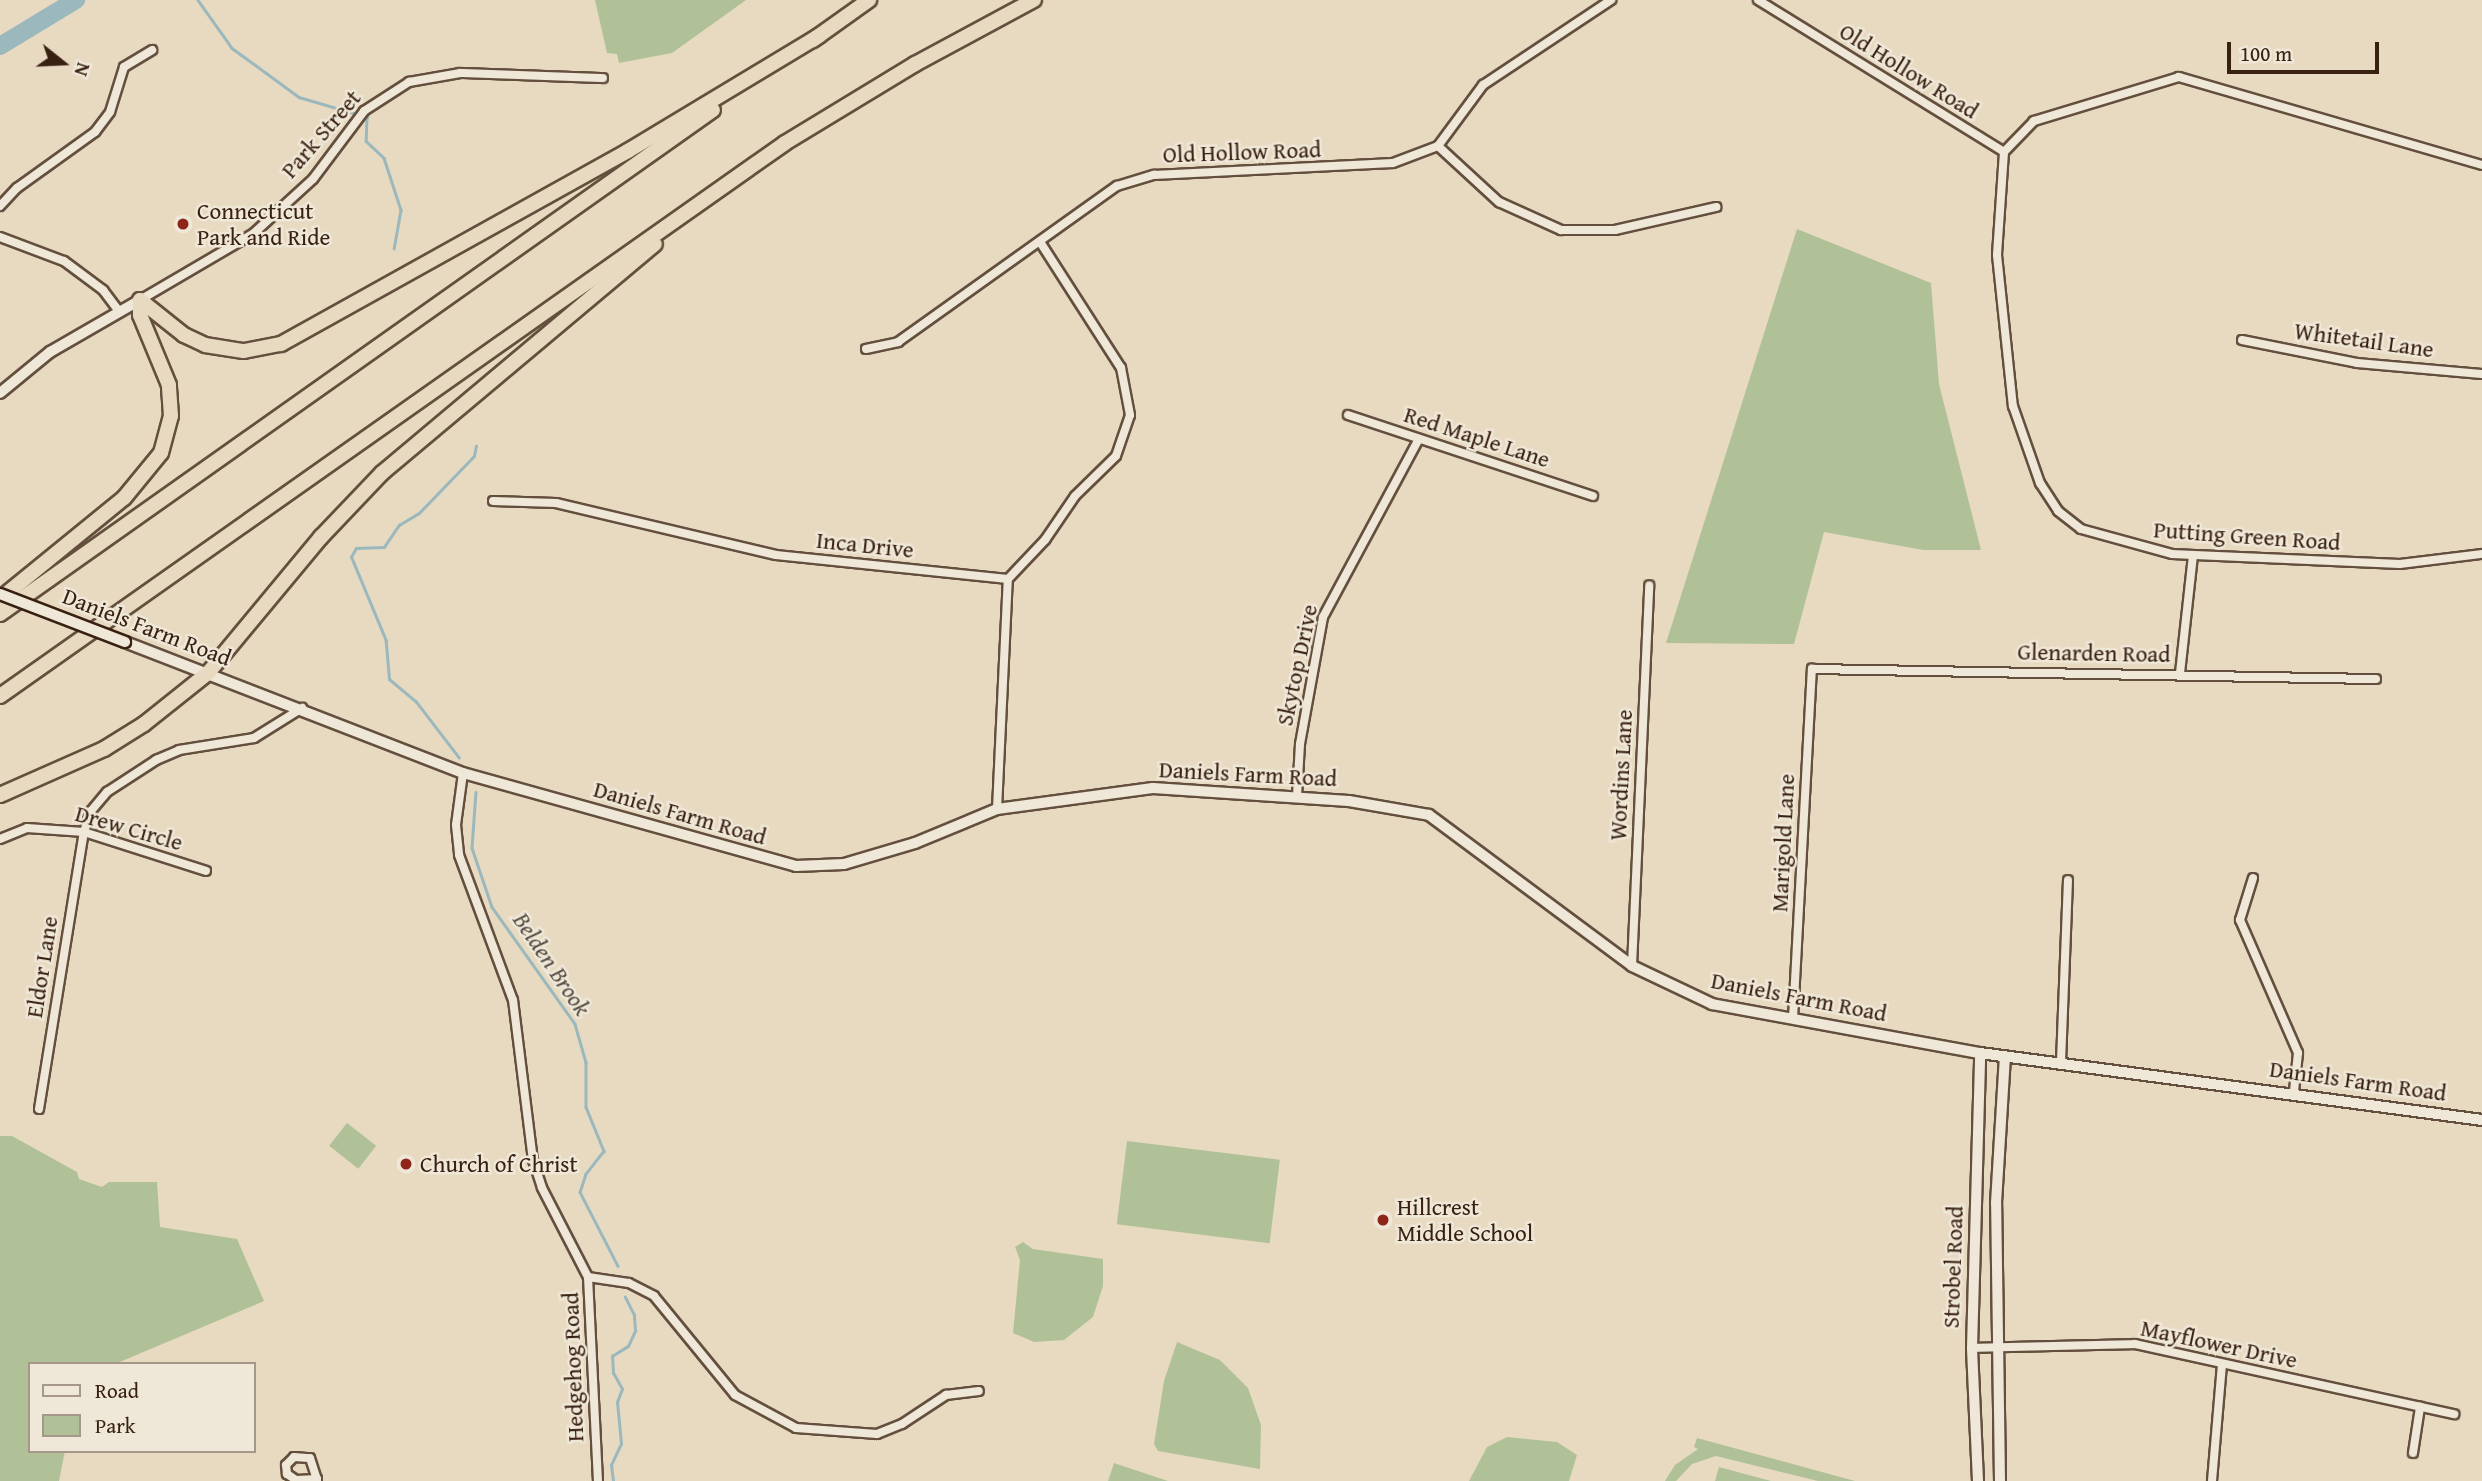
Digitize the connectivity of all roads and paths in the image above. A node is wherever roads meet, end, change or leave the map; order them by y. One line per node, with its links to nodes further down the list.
1 (869, 0): 5 (highway)
2 (1034, 0): 10 (highway)
3 (1611, 0): 8 (street)
4 (1759, 0): 9 (street, Old Hollow Road)
5 (818, 36): 16 (highway); 31 (highway)
6 (152, 50): 12 (street)
7 (603, 78): 16 (street, Park Street)
8 (1438, 146): 13 (street); 15 (street, Old Hollow Road)
9 (2004, 152): 11 (street); 27 (street, Putting Green Road)
10 (754, 164): 33 (highway); 36 (highway)
11 (2482, 165)
12 (0, 206)
13 (1716, 207)
14 (0, 237): 17 (street)
15 (1040, 242): 19 (street, Old Hollow Road); 28 (street)
16 (140, 300): 17 (main road, Park Street); 30 (highway)
17 (119, 311): 21 (main road, Park Street)
18 (2242, 340): 20 (street, Whitetail Lane)
19 (866, 349)
20 (2482, 374)
21 (0, 393)
22 (1348, 415): 23 (street, Red Maple Lane)
23 (1419, 439): 24 (street, Red Maple Lane); 40 (street, Skytop Drive)
24 (1593, 496)
25 (493, 501): 28 (street, Inca Drive)
26 (2482, 554): 27 (street, Putting Green Road)
27 (2193, 556): 34 (street)
28 (1008, 579): 41 (street)
29 (1649, 585): 47 (street, Wordins Lane)
30 (0, 597): 33 (main road, Daniels Farm Road, bridge)
31 (0, 614)
32 (1812, 669): 34 (street, Glenarden Road); 48 (street, Marigold Lane)
33 (208, 673): 37 (main road, Daniels Farm Road); 39 (highway)
34 (2180, 673): 35 (street, Glenarden Road)
35 (2376, 679)
36 (0, 696)
37 (302, 708): 38 (main road, Daniels Farm Road); 42 (street, Eldor Lane)
38 (463, 773): 41 (main road, Daniels Farm Road); 55 (street, Hedgehog Road)
39 (0, 795)
40 (1297, 796): 41 (main road, Daniels Farm Road); 47 (main road, Daniels Farm Road)
41 (997, 809)
42 (84, 832): 43 (street, Drew Circle); 44 (street, Drew Circle); 53 (street, Eldor Lane)
43 (0, 839)
44 (206, 871)
45 (2253, 878): 52 (street)
46 (2068, 880): 51 (street)
47 (1632, 967): 48 (main road, Daniels Farm Road)
48 (1793, 1018): 49 (main road, Daniels Farm Road)
49 (1980, 1054): 50 (main road, Daniels Farm Road); 56 (main road, Strobel Road)
50 (2005, 1056): 51 (main road, Daniels Farm Road); 57 (main road, Strobel Road)
51 (2060, 1062): 52 (main road, Daniels Farm Road)
52 (2294, 1092): 54 (main road, Daniels Farm Road)
53 (39, 1109)
54 (2482, 1120)
55 (588, 1277): 59 (street); 63 (street, Hedgehog Road)
56 (1972, 1348): 57 (street, Mayflower Drive); 64 (main road, Strobel Road)
57 (1996, 1348): 58 (street, Mayflower Drive); 65 (main road, Strobel Road)
58 (2222, 1364): 60 (street, Mayflower Drive); 66 (street)
59 (979, 1391)
60 (2420, 1407): 61 (street, Mayflower Drive); 62 (street)
61 (2454, 1414)
62 (2413, 1453)
63 (598, 1481)
64 (1978, 1481)
65 (2000, 1481)
66 (2212, 1481)

